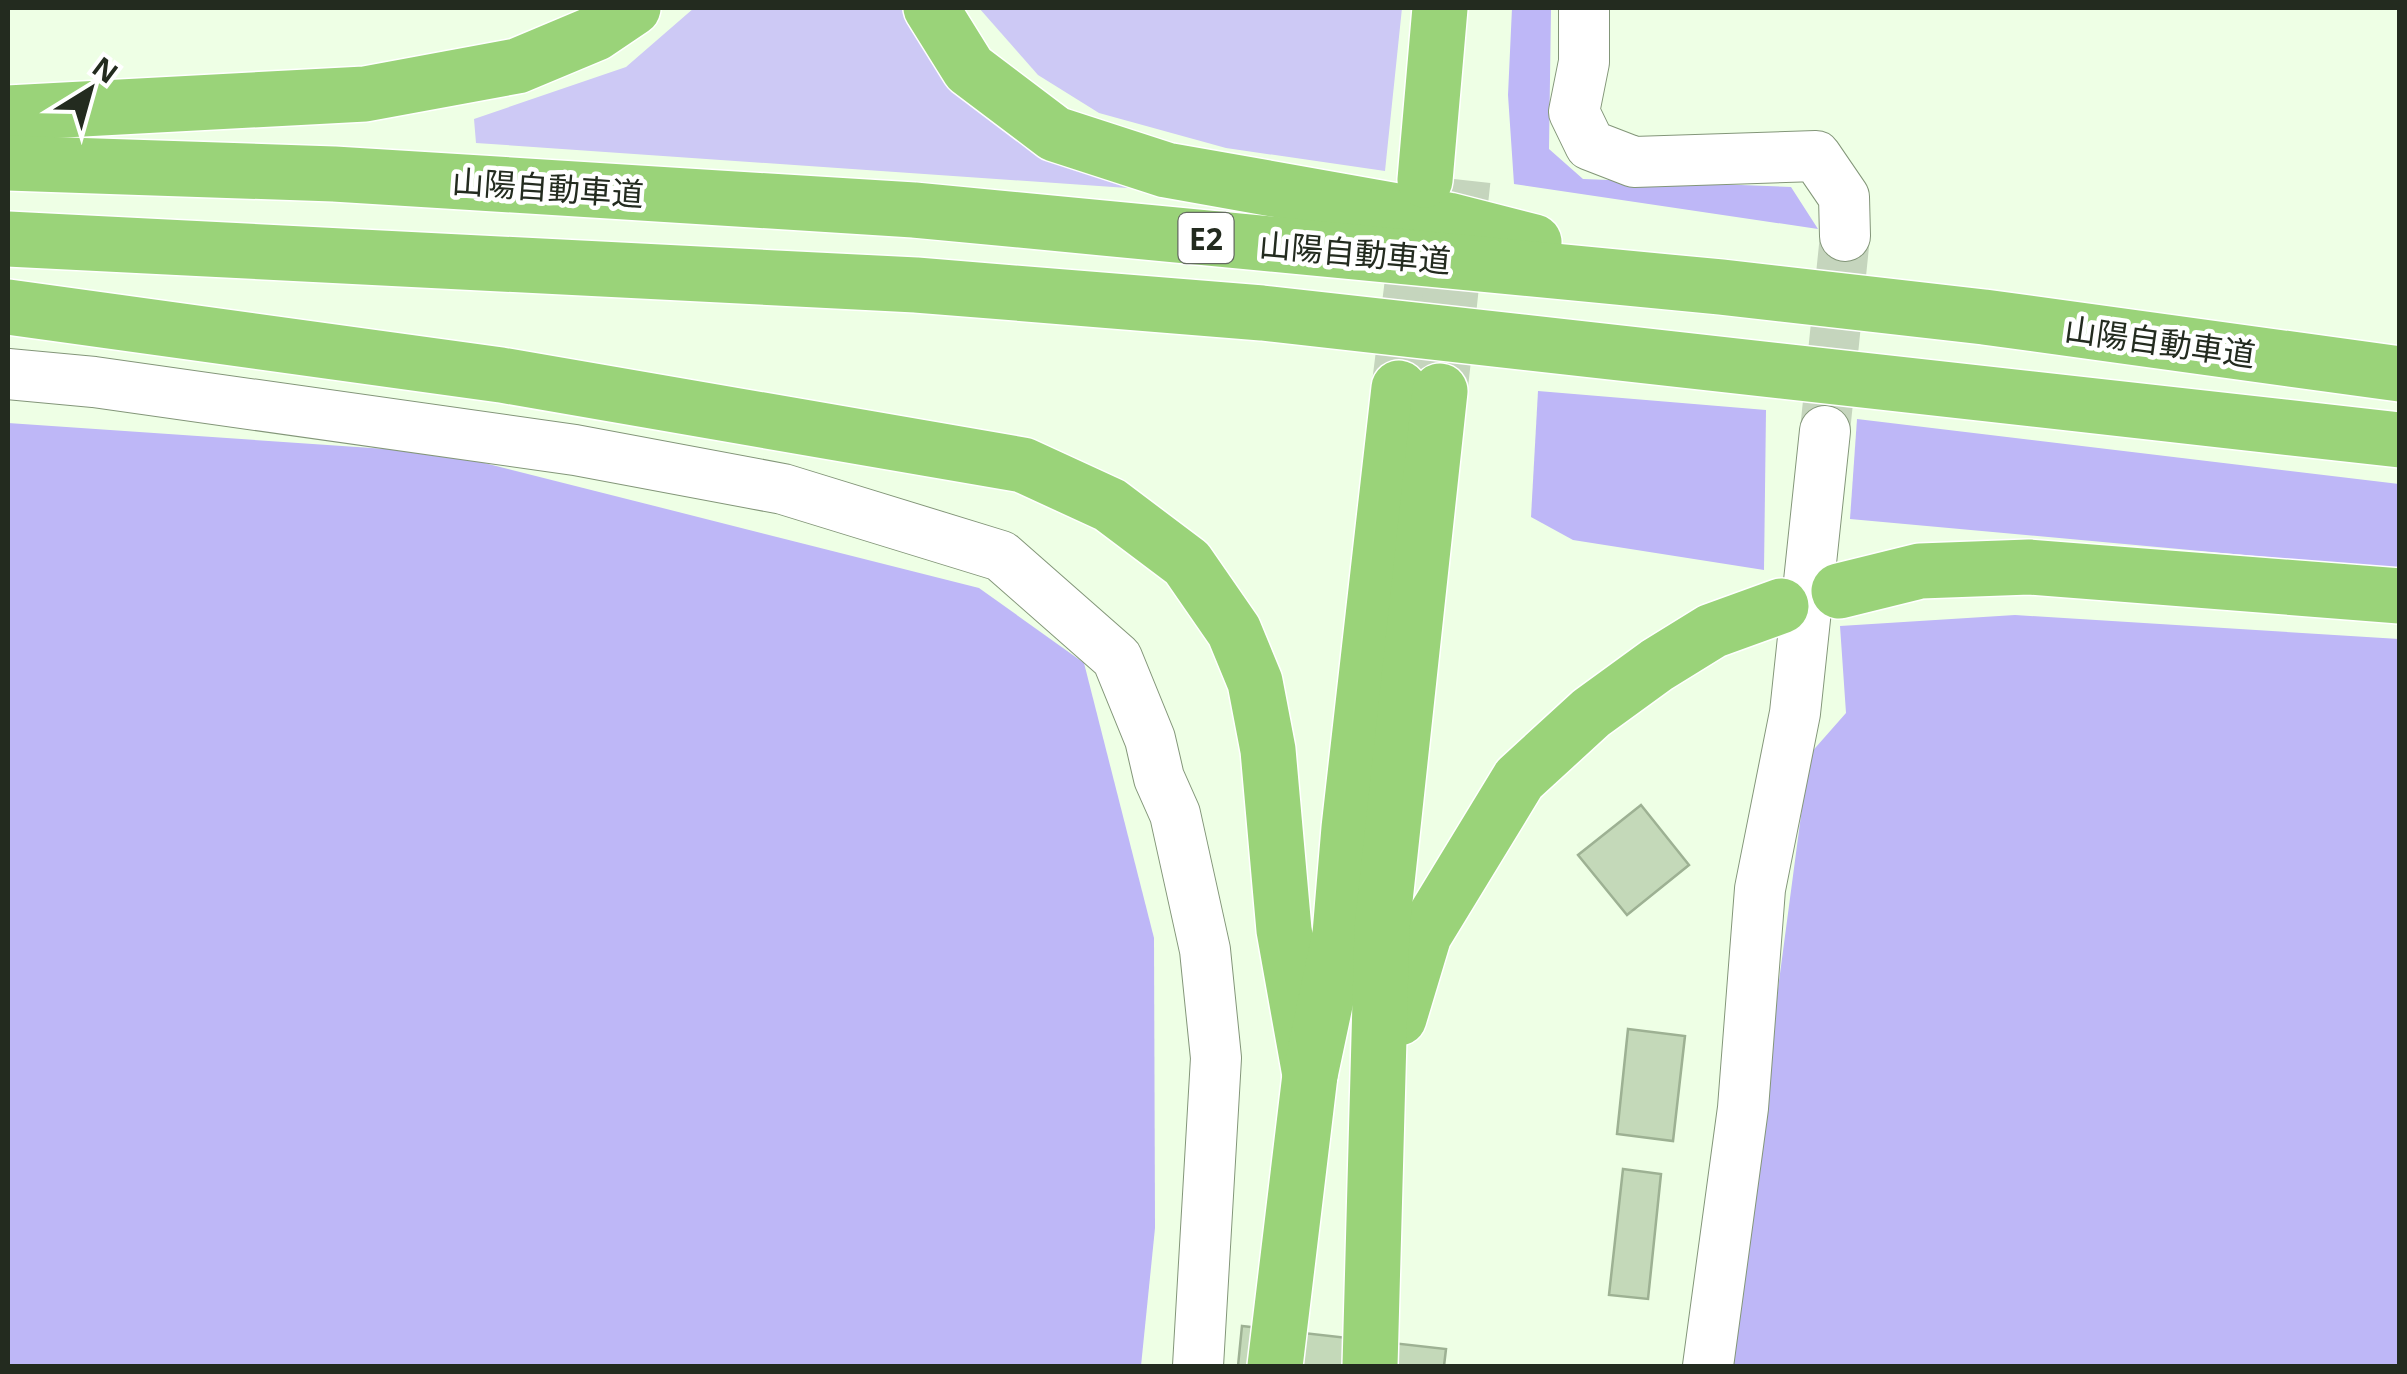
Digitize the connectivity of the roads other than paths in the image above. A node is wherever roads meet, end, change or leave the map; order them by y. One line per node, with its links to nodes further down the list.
1 (634, 8): 6 (highway)
2 (931, 8): 10 (highway)
3 (1440, 8): 4 (highway)
4 (1475, 8)
5 (1584, 8): 8 (street)
6 (8, 114)
7 (8, 163): 10 (highway, 山陽自動車道 / E2)
8 (1845, 236)
9 (8, 239): 15 (highway, E2)
10 (1721, 287): 13 (highway, 山陽自動車道 / E2)
11 (8, 307): 19 (highway)
12 (8, 374): 21 (street)
13 (2400, 374)
14 (1825, 432): 24 (street)
15 (2400, 440)
16 (1839, 591): 17 (highway)
17 (2400, 596)
18 (1781, 606): 20 (highway)
19 (1310, 1076): 20 (highway); 22 (highway)
20 (1378, 1088): 23 (highway)
21 (1198, 1366)
22 (1275, 1366)
23 (1370, 1366)
24 (1708, 1366)

